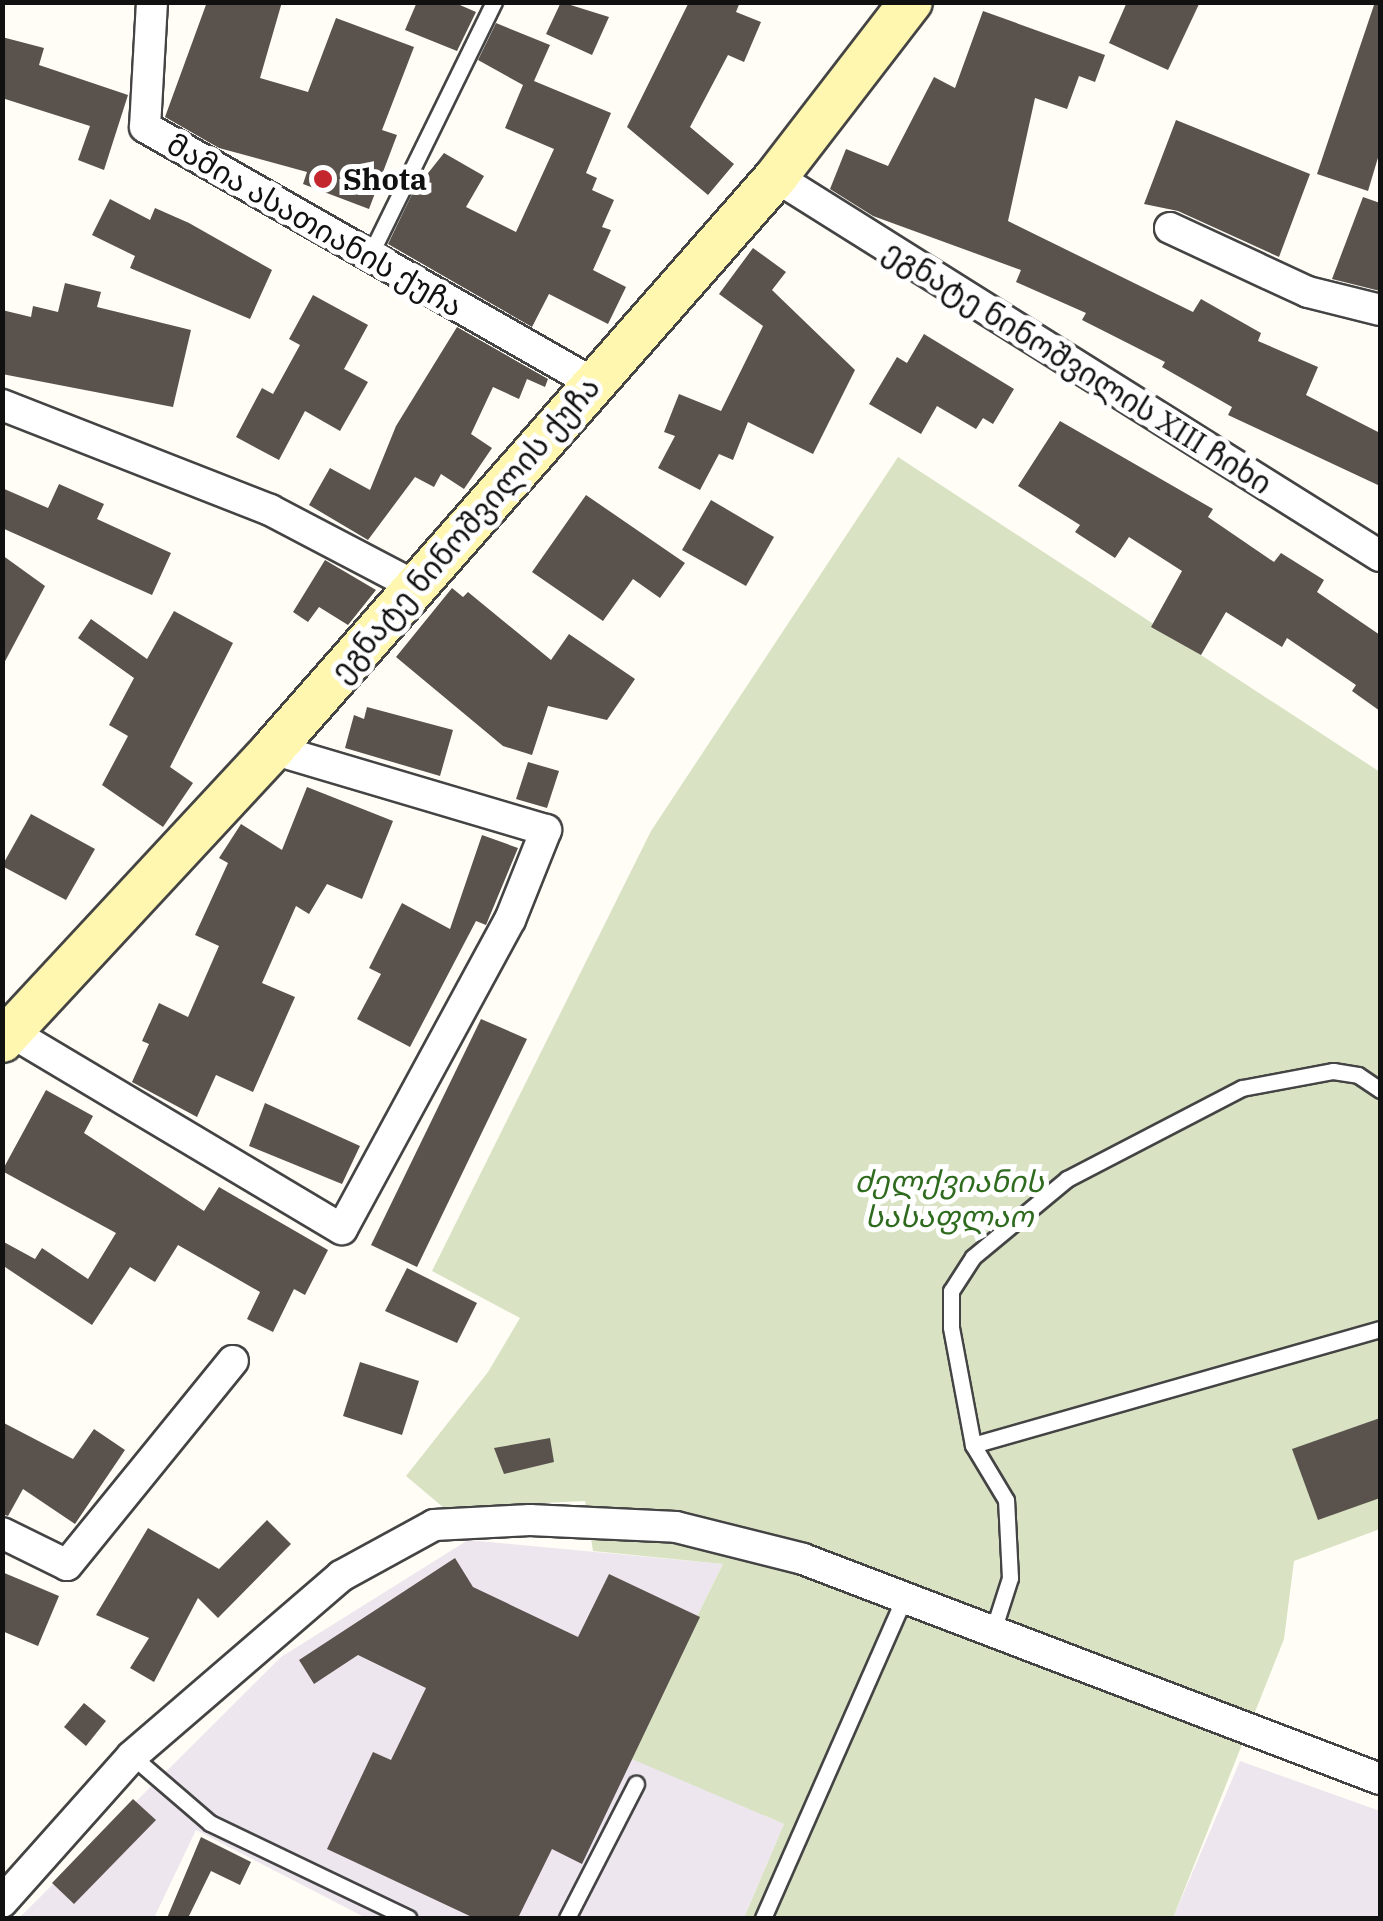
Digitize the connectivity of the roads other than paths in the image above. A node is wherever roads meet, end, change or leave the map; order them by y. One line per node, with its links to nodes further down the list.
1 (152, 2): 6 (street, მამია ასათიანის ქუჩა)
2 (494, 2): 6 (lane)
3 (911, 2): 4 (main road, ეგნატე ნინოშვილის ქუჩა)
4 (776, 177): 8 (main road, ეგნატე ნინოშვილის ქუჩა); 10 (street, ეგნატე ნინოშვილის XIII ჩიხი)
5 (1170, 228): 7 (street)
6 (369, 257): 8 (street, მამია ასათიანის ქუჩა)
7 (1380, 310)
8 (593, 383): 11 (main road, ეგნატე ნინოშვილის ქუჩა)
9 (2, 405): 11 (street)
10 (1380, 556)
11 (413, 585): 12 (main road, ეგნატე ნინოშვილის ქუჩა)
12 (273, 749): 13 (main road, ეგნატე ნინოშვილის ქუჩა); 13 (street)
13 (7, 1036)
14 (1380, 1090): 17 (lane)
15 (1380, 1328): 17 (lane)
16 (233, 1361): 18 (street)
17 (973, 1444): 20 (lane)
18 (2, 1533)
19 (903, 1600): 20 (street); 21 (street); 27 (lane)
20 (992, 1634): 22 (street)
21 (132, 1756): 24 (street); 25 (lane)
22 (1380, 1779)
23 (636, 1784): 26 (lane)
24 (2, 1902)
25 (408, 1918)
26 (568, 1918)
27 (762, 1918)

